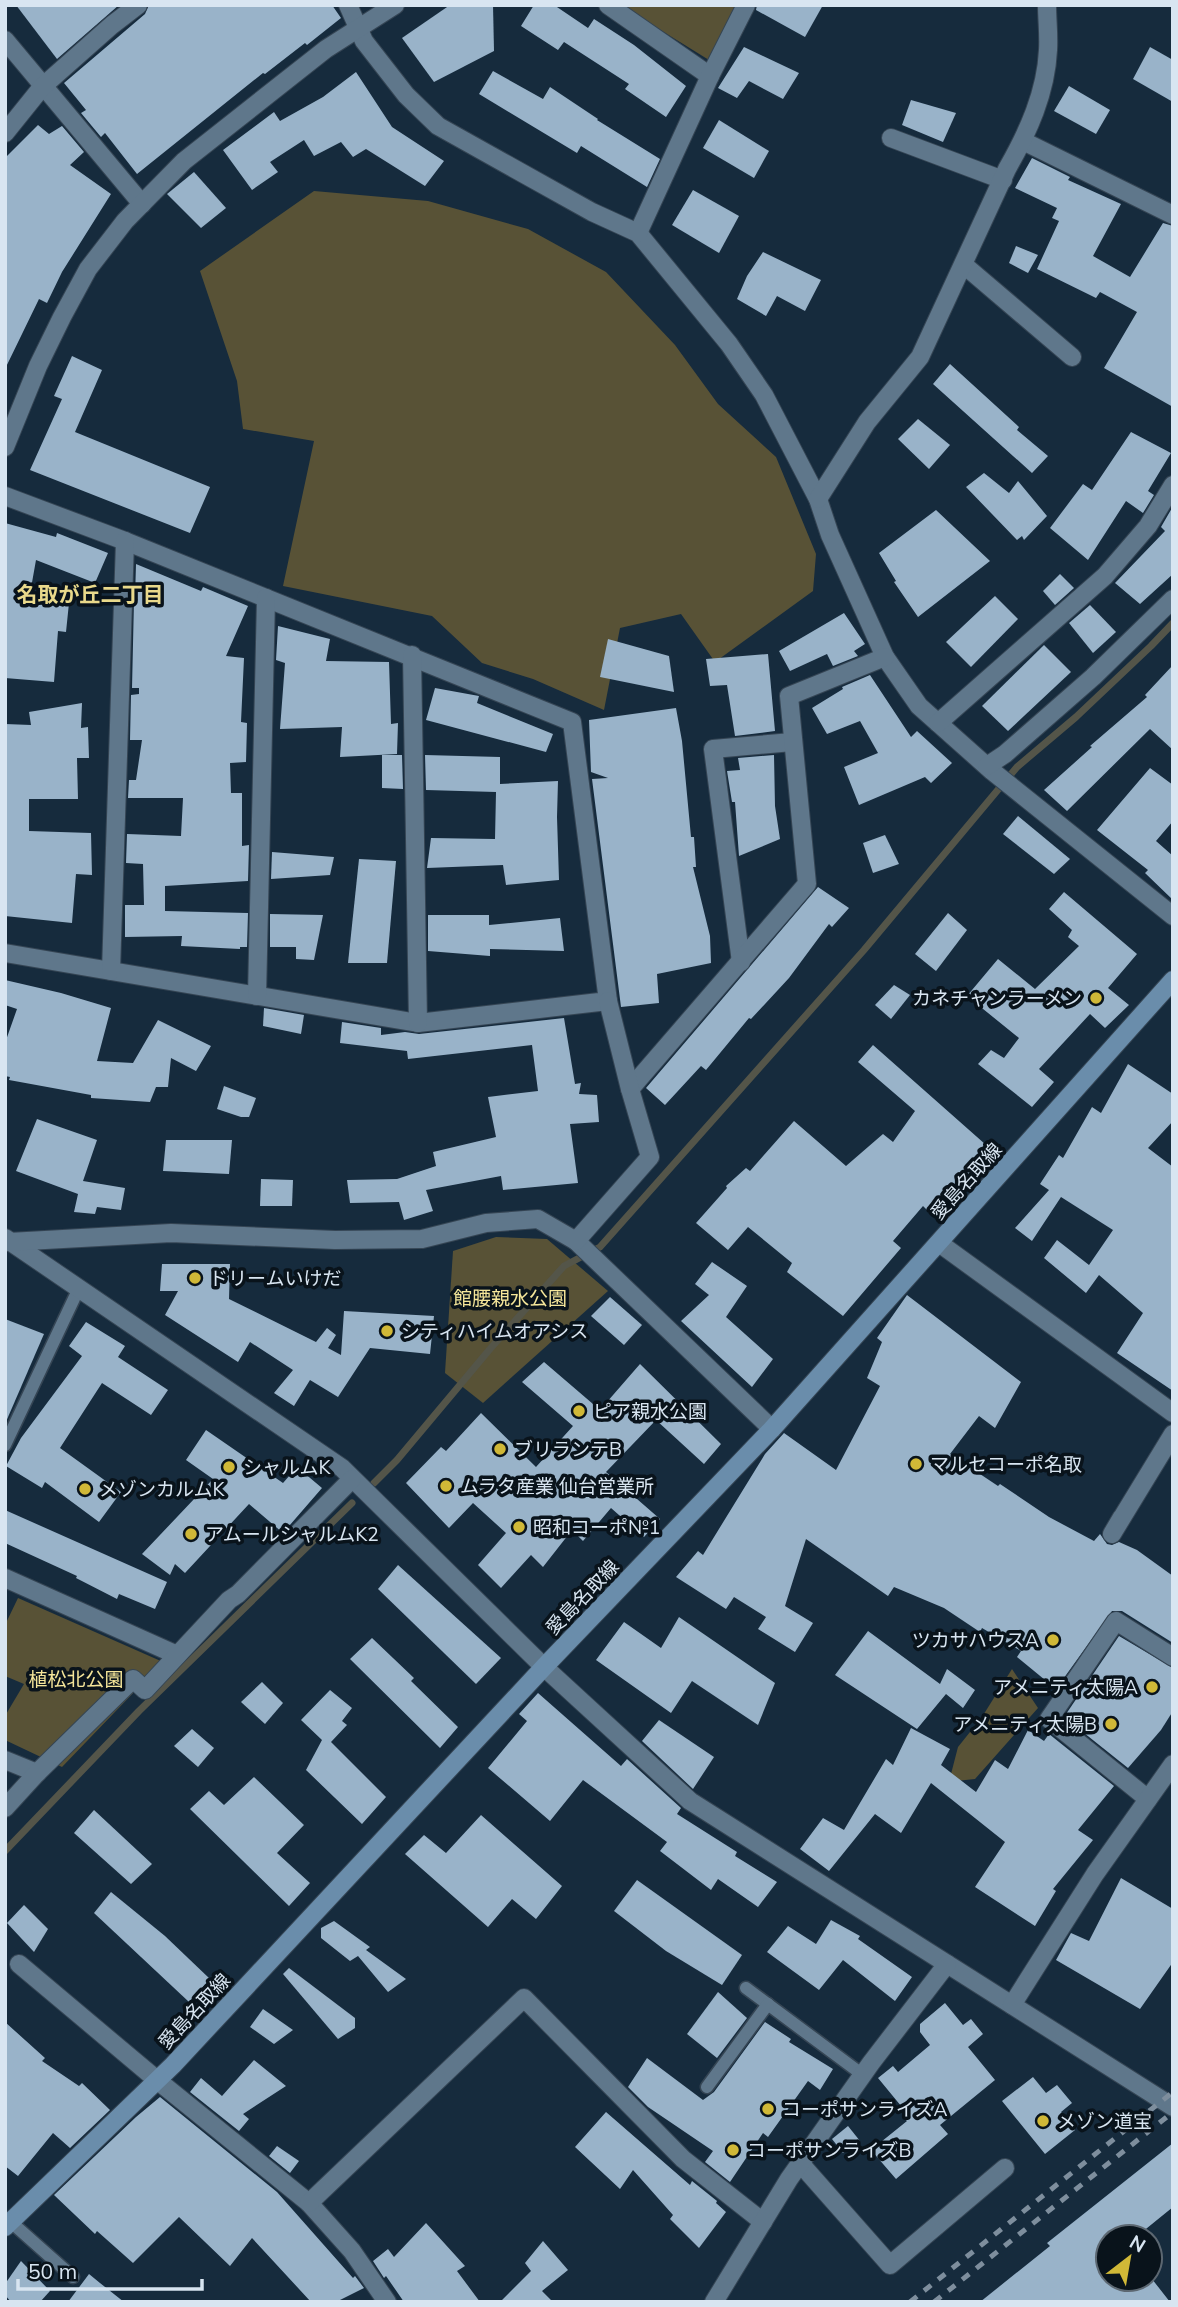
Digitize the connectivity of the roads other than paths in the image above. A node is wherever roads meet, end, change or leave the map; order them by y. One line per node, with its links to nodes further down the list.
1 (138, 5): 10 (street)
2 (348, 5): 7 (street)
3 (395, 5): 7 (street)
4 (608, 5): 9 (street)
5 (746, 5): 9 (street)
6 (1046, 5): 13 (street)
7 (358, 28): 15 (street); 17 (street)
8 (5, 40): 10 (street)
9 (710, 75): 17 (street)
10 (42, 86): 11 (street); 15 (street)
11 (5, 133)
12 (891, 138): 14 (street)
13 (1023, 141): 14 (street); 16 (street)
14 (1003, 180): 18 (street)
15 (142, 204): 20 (street)
16 (1173, 215)
17 (638, 233): 23 (street)
18 (964, 265): 19 (street); 23 (street)
19 (1072, 357)
20 (5, 447)
21 (1173, 485): 29 (street)
22 (5, 496): 24 (street)
23 (817, 499): 28 (street)
24 (125, 541): 25 (street); 35 (street)
25 (266, 598): 27 (street); 37 (street)
26 (1173, 599): 31 (street)
27 (412, 655): 38 (street); 39 (street)
28 (885, 657): 29 (street); 30 (street)
29 (938, 723): 31 (street)
30 (792, 742): 34 (street); 34 (street)
31 (990, 769): 32 (street)
32 (1173, 916)
33 (5, 953): 35 (street)
34 (741, 962): 40 (street)
35 (111, 971): 37 (street)
36 (1173, 980): 43 (main road, 愛島名取線)
37 (257, 996): 39 (street)
38 (608, 1001): 39 (street); 40 (street)
39 (418, 1024)
40 (629, 1089): 41 (street)
41 (576, 1241): 42 (street); 46 (street)
42 (7, 1243): 44 (street)
43 (939, 1243): 45 (street); 46 (main road, 愛島名取線)
44 (79, 1288): 48 (lane); 49 (street)
45 (1173, 1413)
46 (772, 1429): 54 (main road, 愛島名取線)
47 (1173, 1434): 50 (street)
48 (5, 1445)
49 (352, 1479): 52 (street); 54 (street)
50 (1122, 1517)
51 (5, 1578): 52 (street)
52 (177, 1655): 57 (street)
53 (1173, 1657): 58 (street)
54 (544, 1667): 61 (street); 66 (main road, 愛島名取線)
55 (5, 1760): 57 (street)
56 (1173, 1764): 58 (street)
57 (37, 1773): 59 (street)
58 (1148, 1799): 64 (street)
59 (5, 1808)
60 (19, 1964): 66 (street)
61 (947, 1964): 64 (street); 65 (street)
62 (746, 1988): 63 (lane)
63 (768, 2004): 65 (lane); 67 (lane)
64 (1012, 2005): 68 (street)
65 (863, 2075): 69 (street)
66 (156, 2080): 71 (street); 73 (main road, 愛島名取線)
67 (707, 2087)
68 (1173, 2107)
69 (800, 2163): 70 (street); 72 (street)
70 (1005, 2168)
71 (309, 2203): 72 (street); 75 (street)
72 (763, 2222): 76 (street)
73 (8, 2225): 74 (lane)
74 (73, 2277)
75 (387, 2302)
76 (714, 2302)

